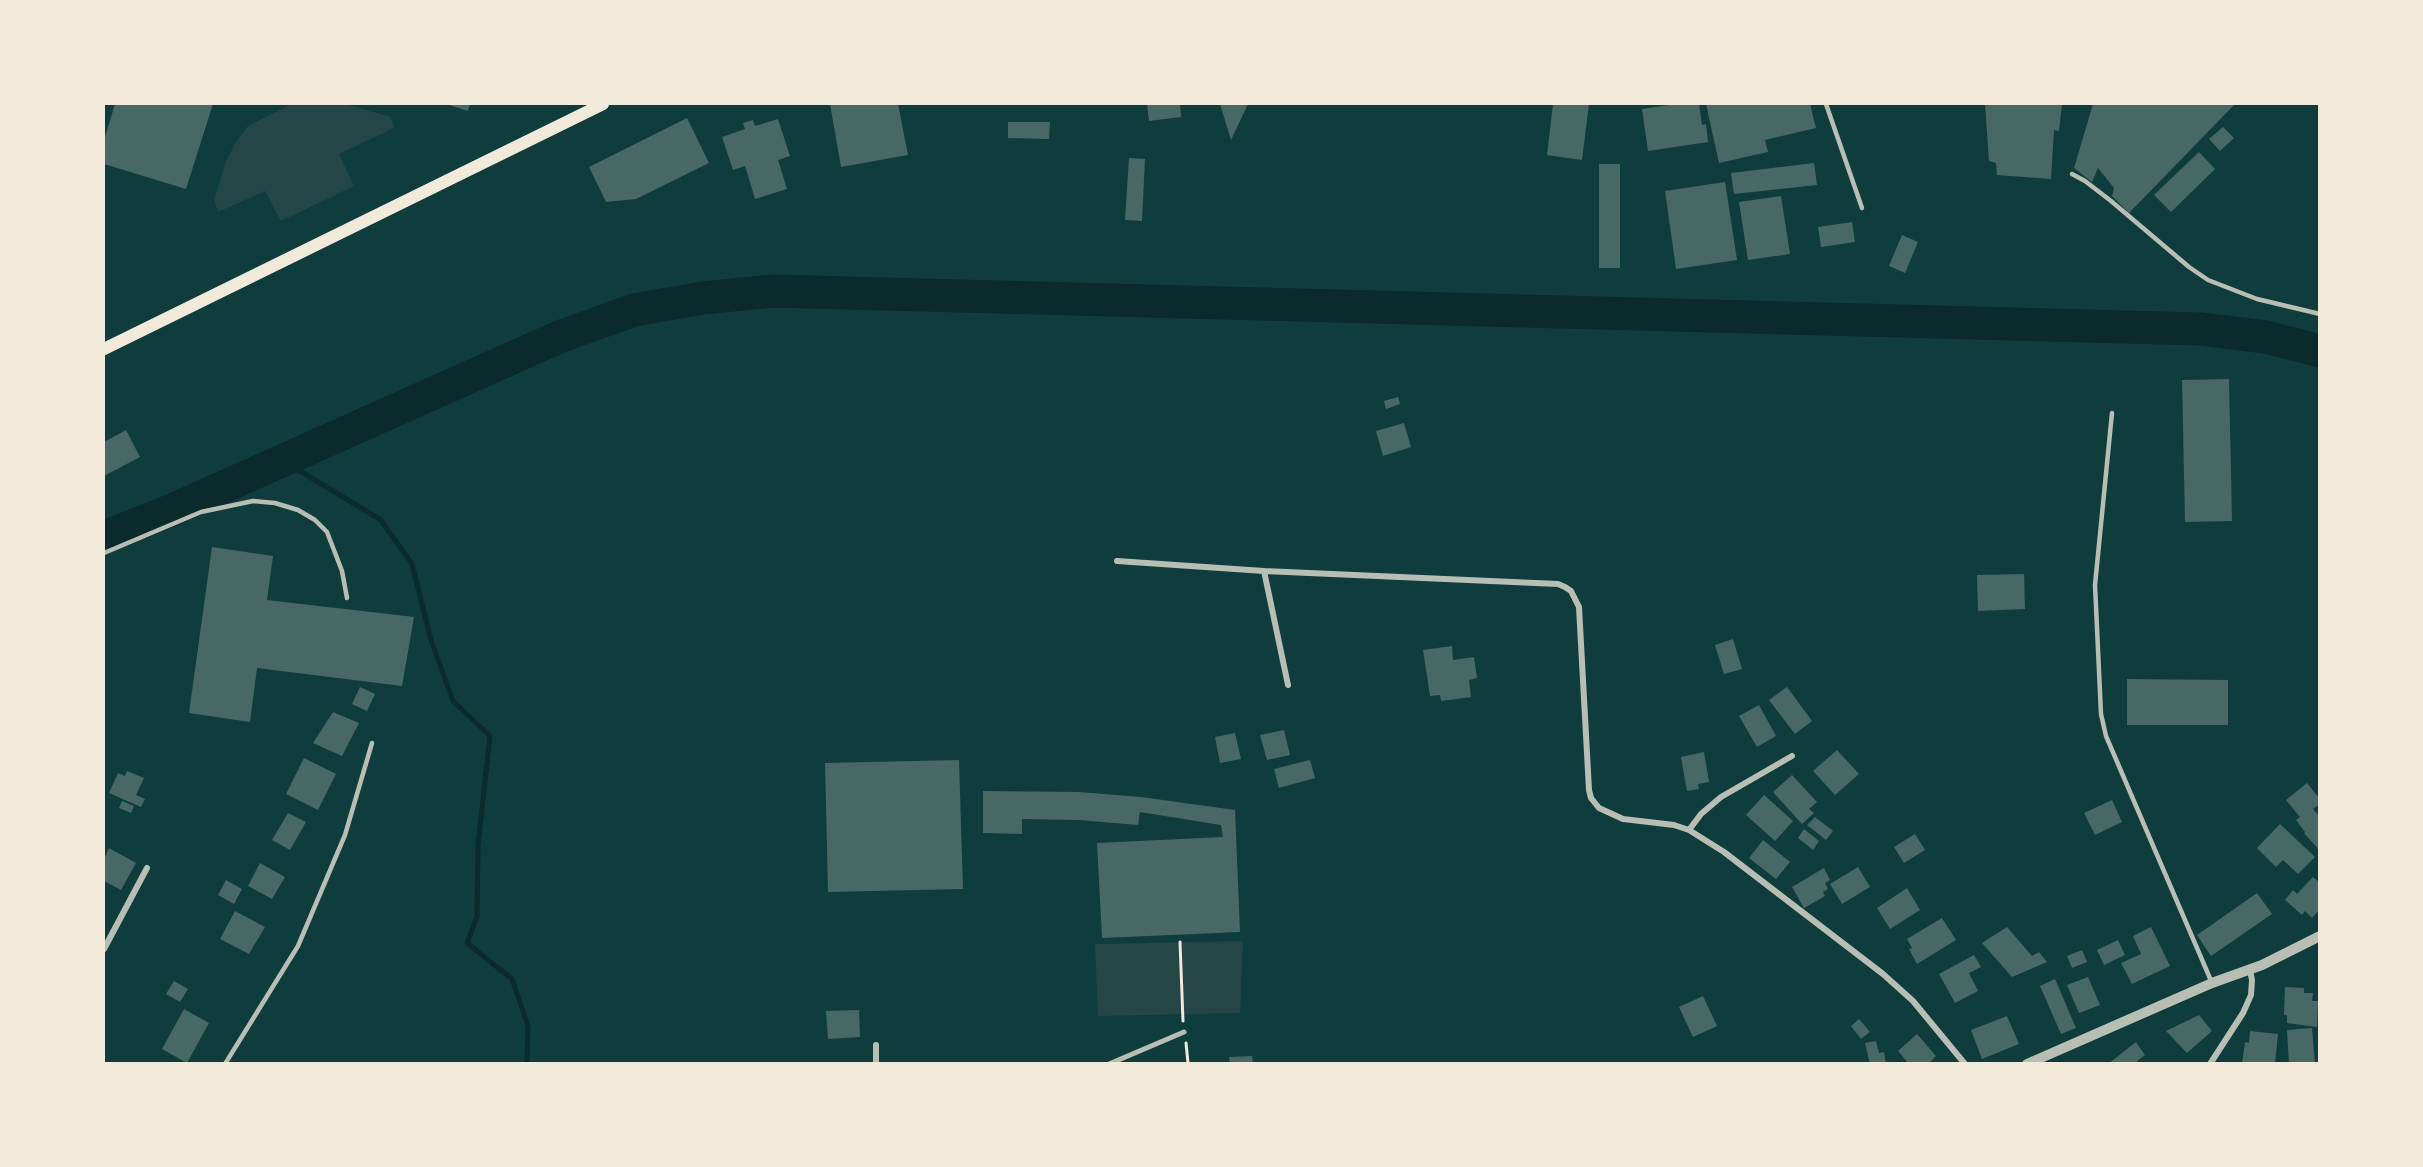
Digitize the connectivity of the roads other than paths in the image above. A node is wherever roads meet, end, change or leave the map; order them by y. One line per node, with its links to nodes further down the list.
1 (603, 104): 6 (main road)
2 (1826, 104): 4 (lane)
3 (2072, 174): 5 (lane)
4 (1862, 208)
5 (2319, 314)
6 (104, 349)
7 (2112, 413): 20 (lane)
8 (104, 553): 11 (lane)
9 (1117, 561): 10 (street)
10 (1264, 571): 12 (street); 15 (street)
11 (347, 598)
12 (1288, 685)
13 (372, 743): 23 (lane)
14 (1792, 756): 15 (street)
15 (1689, 830): 26 (street)
16 (147, 868): 18 (street)
17 (2319, 936): 19 (street)
18 (104, 949)
19 (2250, 970): 20 (street); 28 (street)
20 (2212, 983): 27 (street)
21 (1184, 1032): 25 (street)
22 (876, 1045): 24 (street)
23 (225, 1064)
24 (876, 1064)
25 (1109, 1064)
26 (1965, 1064)
27 (2027, 1064)
28 (2210, 1064)

